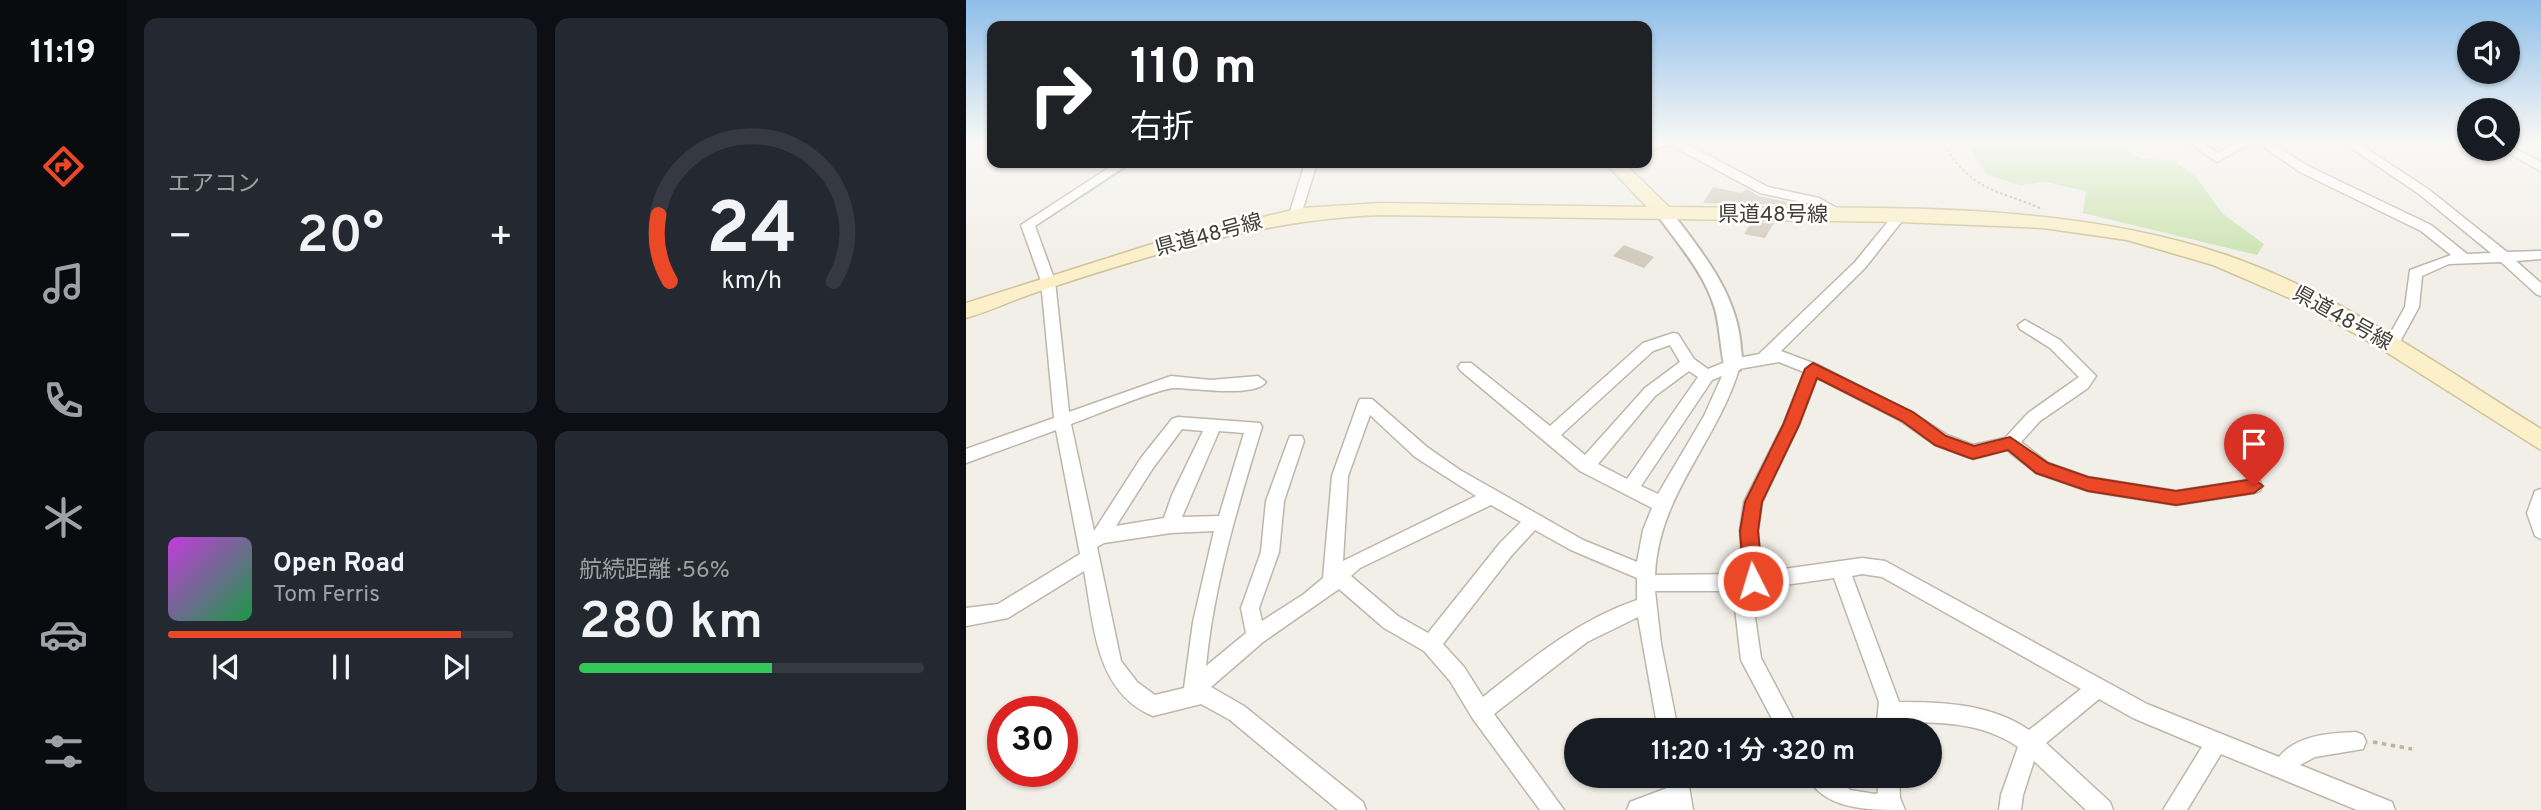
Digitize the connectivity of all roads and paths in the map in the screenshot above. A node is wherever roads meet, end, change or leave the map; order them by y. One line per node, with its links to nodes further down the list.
1 (1100, 179): 16 (street)
2 (1306, 179): 9 (street)
3 (1630, 179): 8 (main road)
4 (1743, 179): 10 (street)
5 (1970, 179): 12 (path)
6 (2324, 179): 15 (street)
7 (2405, 179): 14 (street)
8 (1664, 213): 9 (main road, 県道48号線); 10 (main road, 県道48号線); 23 (street)
9 (1296, 215): 16 (main road, 県道48号線)
10 (1843, 215): 11 (main road, 県道48号線)
11 (1899, 216): 12 (main road, 県道48号線); 21 (street)
12 (2068, 224): 20 (main road, 県道48号線)
13 (2541, 255): 14 (street)
14 (2505, 257): 15 (street); 17 (street)
15 (2463, 258): 20 (street)
16 (1048, 281): 18 (main road, 県道48号線); 28 (street)
17 (2541, 292)
18 (966, 311)
19 (2025, 325): 33 (street)
20 (2391, 345): 32 (main road, 県道48号線)
21 (1764, 359): 23 (street); 25 (street)
22 (1689, 363): 26 (street); 30 (street); 35 (street)
23 (1733, 365): 26 (street); 40 (street)
24 (1466, 367): 30 (street)
25 (1813, 369): 33 (street); 49 (street)
26 (1707, 376): 37 (street)
27 (1258, 382): 28 (street)
28 (1062, 419): 34 (street); 45 (street)
29 (1213, 426): 42 (street); 43 (street); 45 (street)
30 (1550, 435): 35 (street)
31 (1296, 440): 52 (street)
32 (2541, 441)
33 (2010, 443): 36 (street)
34 (966, 456)
35 (1586, 466): 37 (street)
36 (2254, 486)
37 (1630, 488): 40 (street)
38 (2541, 496): 44 (street)
39 (1492, 497): 41 (street); 48 (street); 48 (street)
40 (1662, 505): 47 (street)
41 (1533, 521): 47 (street); 53 (street)
42 (1223, 523): 43 (street); 55 (street)
43 (1171, 525): 45 (street)
44 (2541, 531)
45 (1093, 545): 51 (street); 55 (street)
46 (1840, 569): 49 (street); 54 (street); 59 (street)
47 (1644, 577): 49 (street); 50 (street)
48 (1336, 580): 52 (street); 53 (street)
49 (1747, 582): 58 (street)
50 (1647, 605): 56 (street); 57 (street)
51 (966, 617)
52 (1256, 636): 55 (street)
53 (1431, 645): 56 (street)
54 (2097, 688): 62 (street); 63 (street)
55 (1197, 691): 70 (street)
56 (1480, 712): 71 (street)
57 (1666, 718)
58 (1782, 718)
59 (1888, 718)
60 (1908, 718): 62 (street)
61 (2356, 742): 64 (path); 65 (street)
62 (2031, 743): 73 (street); 74 (street)
63 (2216, 744): 65 (street); 75 (street)
64 (2413, 749)
65 (2283, 768): 76 (street)
66 (1829, 788): 69 (street)
67 (1886, 788): 69 (street)
68 (1679, 793): 72 (street)
69 (1883, 806)
70 (1355, 810)
71 (1553, 810)
72 (1638, 810)
73 (2010, 810)
74 (2102, 810)
75 (2174, 810)
76 (2384, 810)

